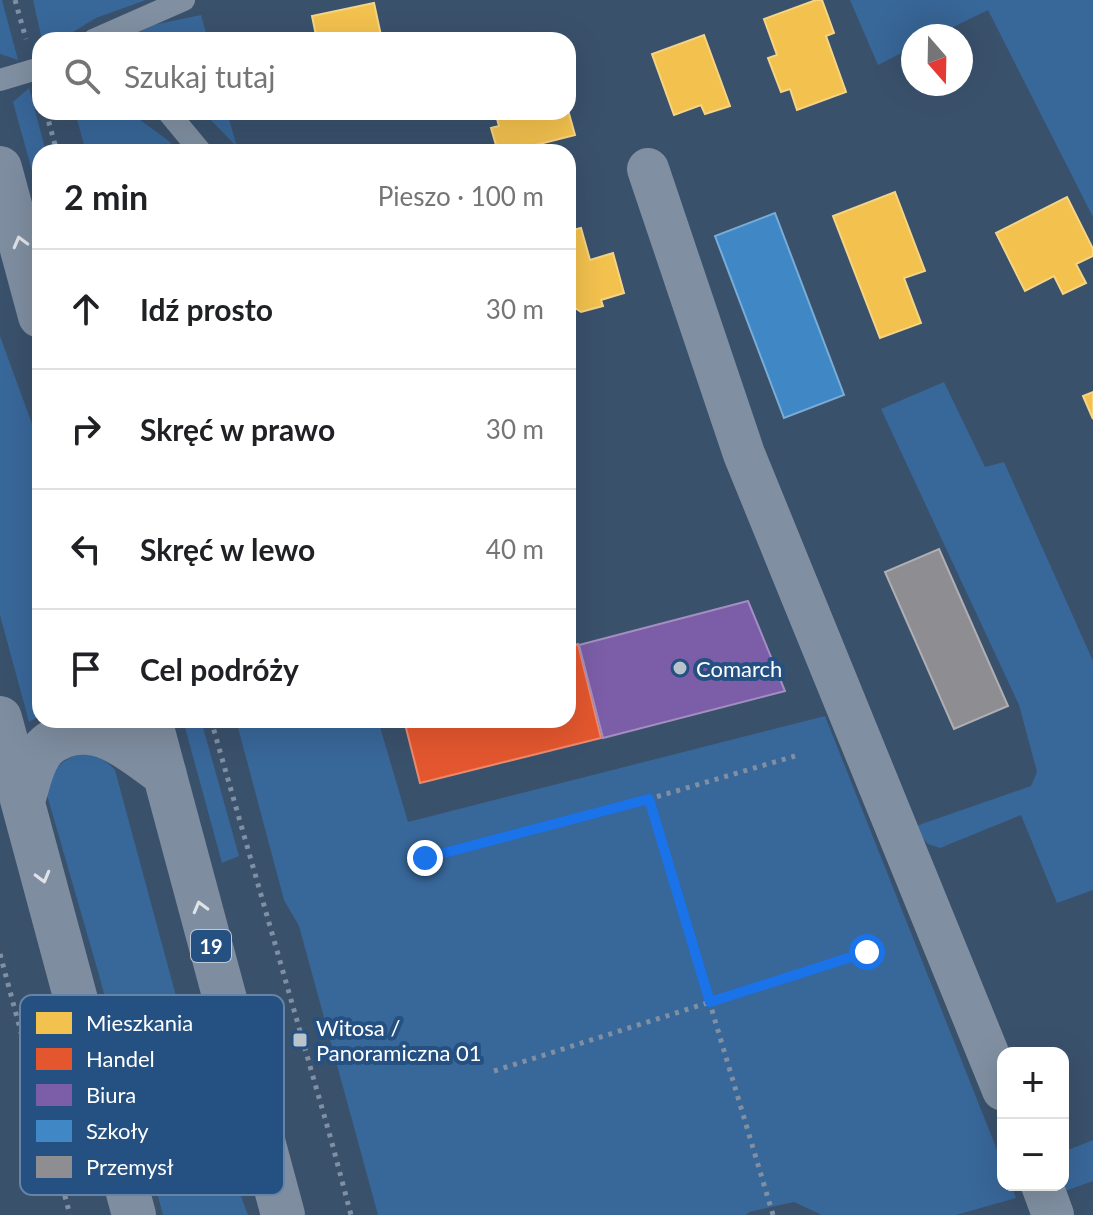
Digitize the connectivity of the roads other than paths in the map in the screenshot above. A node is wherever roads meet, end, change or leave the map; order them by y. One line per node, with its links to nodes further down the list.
1 (184, 0): 2 (lane)
2 (111, 32)
3 (32, 70): 4 (lane)
4 (0, 80)
5 (175, 120): 6 (lane)
6 (194, 144)
7 (0, 168): 9 (main road, one-way to 7)
8 (648, 169): 16 (street)
9 (32, 286)
10 (0, 718): 13 (main road)
11 (152, 728): 12 (main road, 19)
12 (165, 775): 13 (main road); 15 (main road, 19, one-way to 12)
13 (23, 801): 14 (main road, one-way to 14)
14 (75, 995)
15 (224, 995)
16 (997, 1075)
17 (1044, 1191): 22 (street)
18 (129, 1195): 20 (main road, one-way to 20)
19 (278, 1195): 21 (main road, 19, one-way to 19)
20 (134, 1215)
21 (283, 1215)
22 (1053, 1215)

